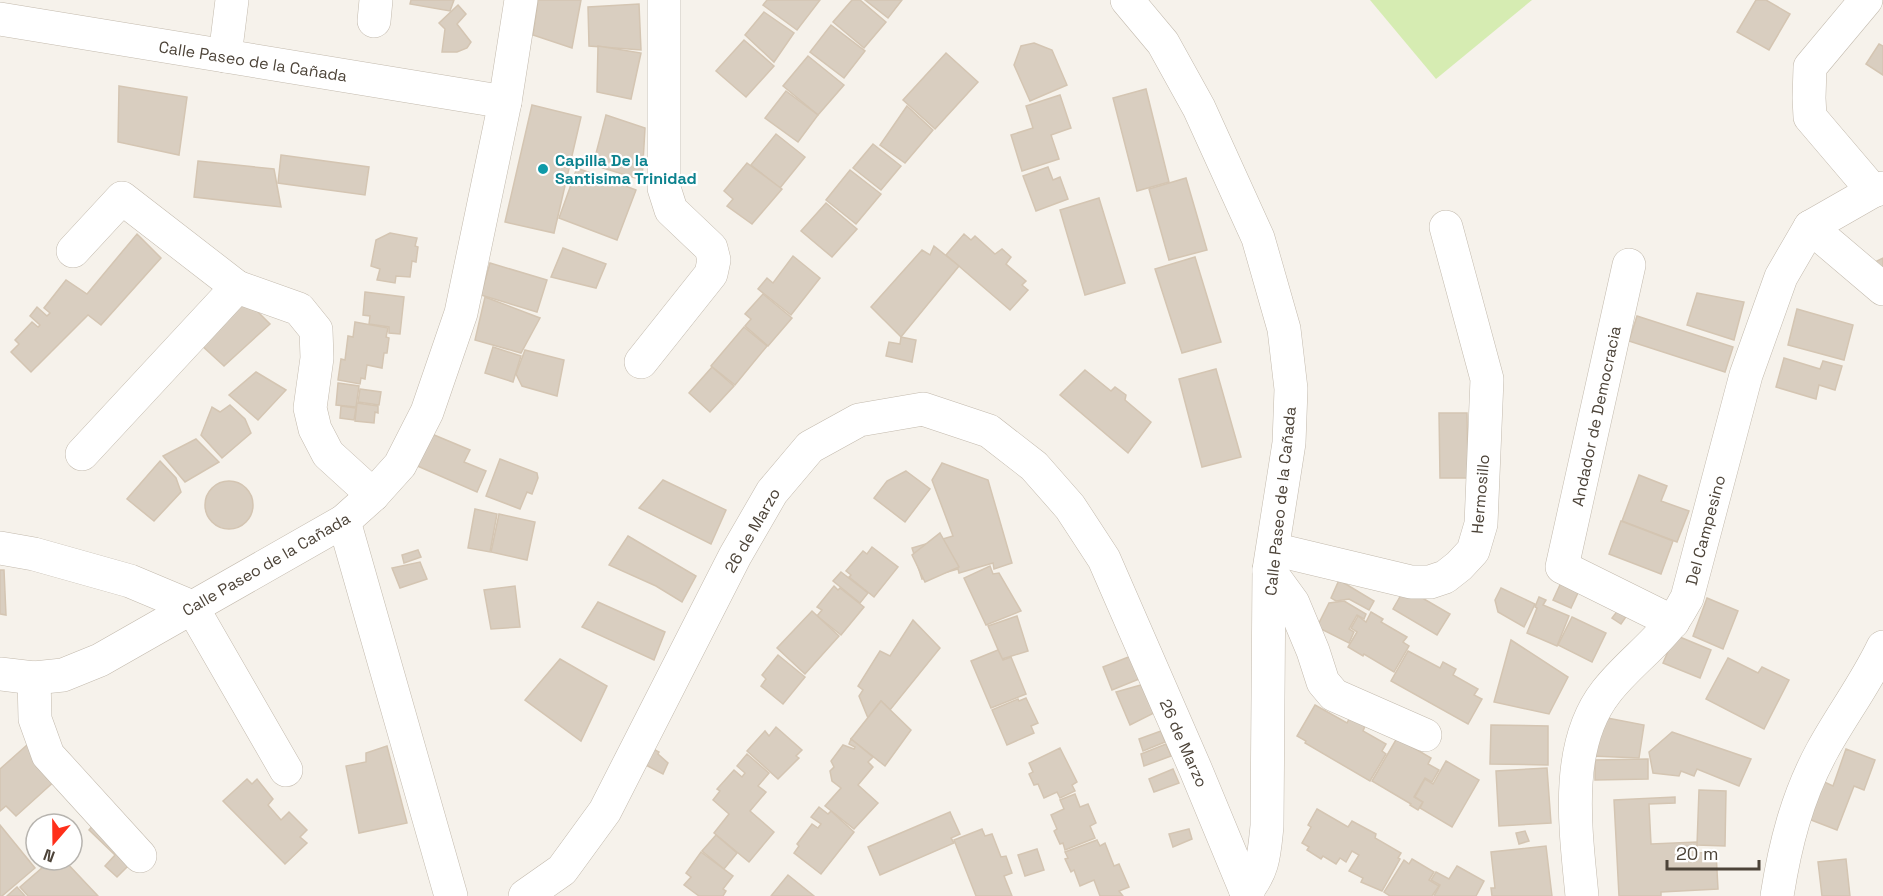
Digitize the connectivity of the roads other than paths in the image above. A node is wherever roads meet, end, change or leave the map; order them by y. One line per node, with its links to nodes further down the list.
1 (232, 0): 7 (street)
2 (521, 0): 8 (street, Calle Paseo de la Cañada)
3 (664, 0): 16 (street)
4 (1127, 0): 21 (street, Calle Paseo de la Cañada)
5 (1866, 0): 9 (street)
6 (0, 19): 7 (street, Calle Paseo de la Cañada)
7 (225, 56): 8 (street, Calle Paseo de la Cañada)
8 (505, 102): 18 (street, Calle Paseo de la Cañada)
9 (1878, 189): 11 (street, Del Campesino)
10 (1446, 227): 21 (street, Hermosillo)
11 (1810, 227): 15 (street); 23 (street, Del Campesino)
12 (73, 252): 14 (street)
13 (1629, 265): 23 (street, Andador de Democracia)
14 (237, 288): 17 (street); 18 (street)
15 (1883, 289)
16 (641, 362)
17 (82, 454)
18 (373, 495): 19 (street, Calle Paseo de la Cañada)
19 (344, 521): 22 (street, Calle Paseo de la Cañada); 31 (street)
20 (0, 548): 22 (street)
21 (1271, 560): 27 (street); 30 (street, Calle Paseo de la Cañada)
22 (192, 607): 26 (street, Calle Paseo de la Cañada); 28 (street)
23 (1673, 622): 33 (street, Del Campesino)
24 (1883, 647): 34 (street)
25 (0, 674): 26 (street, Calle Paseo de la Cañada)
26 (34, 678): 29 (street)
27 (1425, 735)
28 (286, 770)
29 (140, 856)
30 (1247, 894): 32 (street, 26 de Marzo)
31 (451, 896)
32 (525, 896)
33 (1582, 896)
34 (1777, 896)

